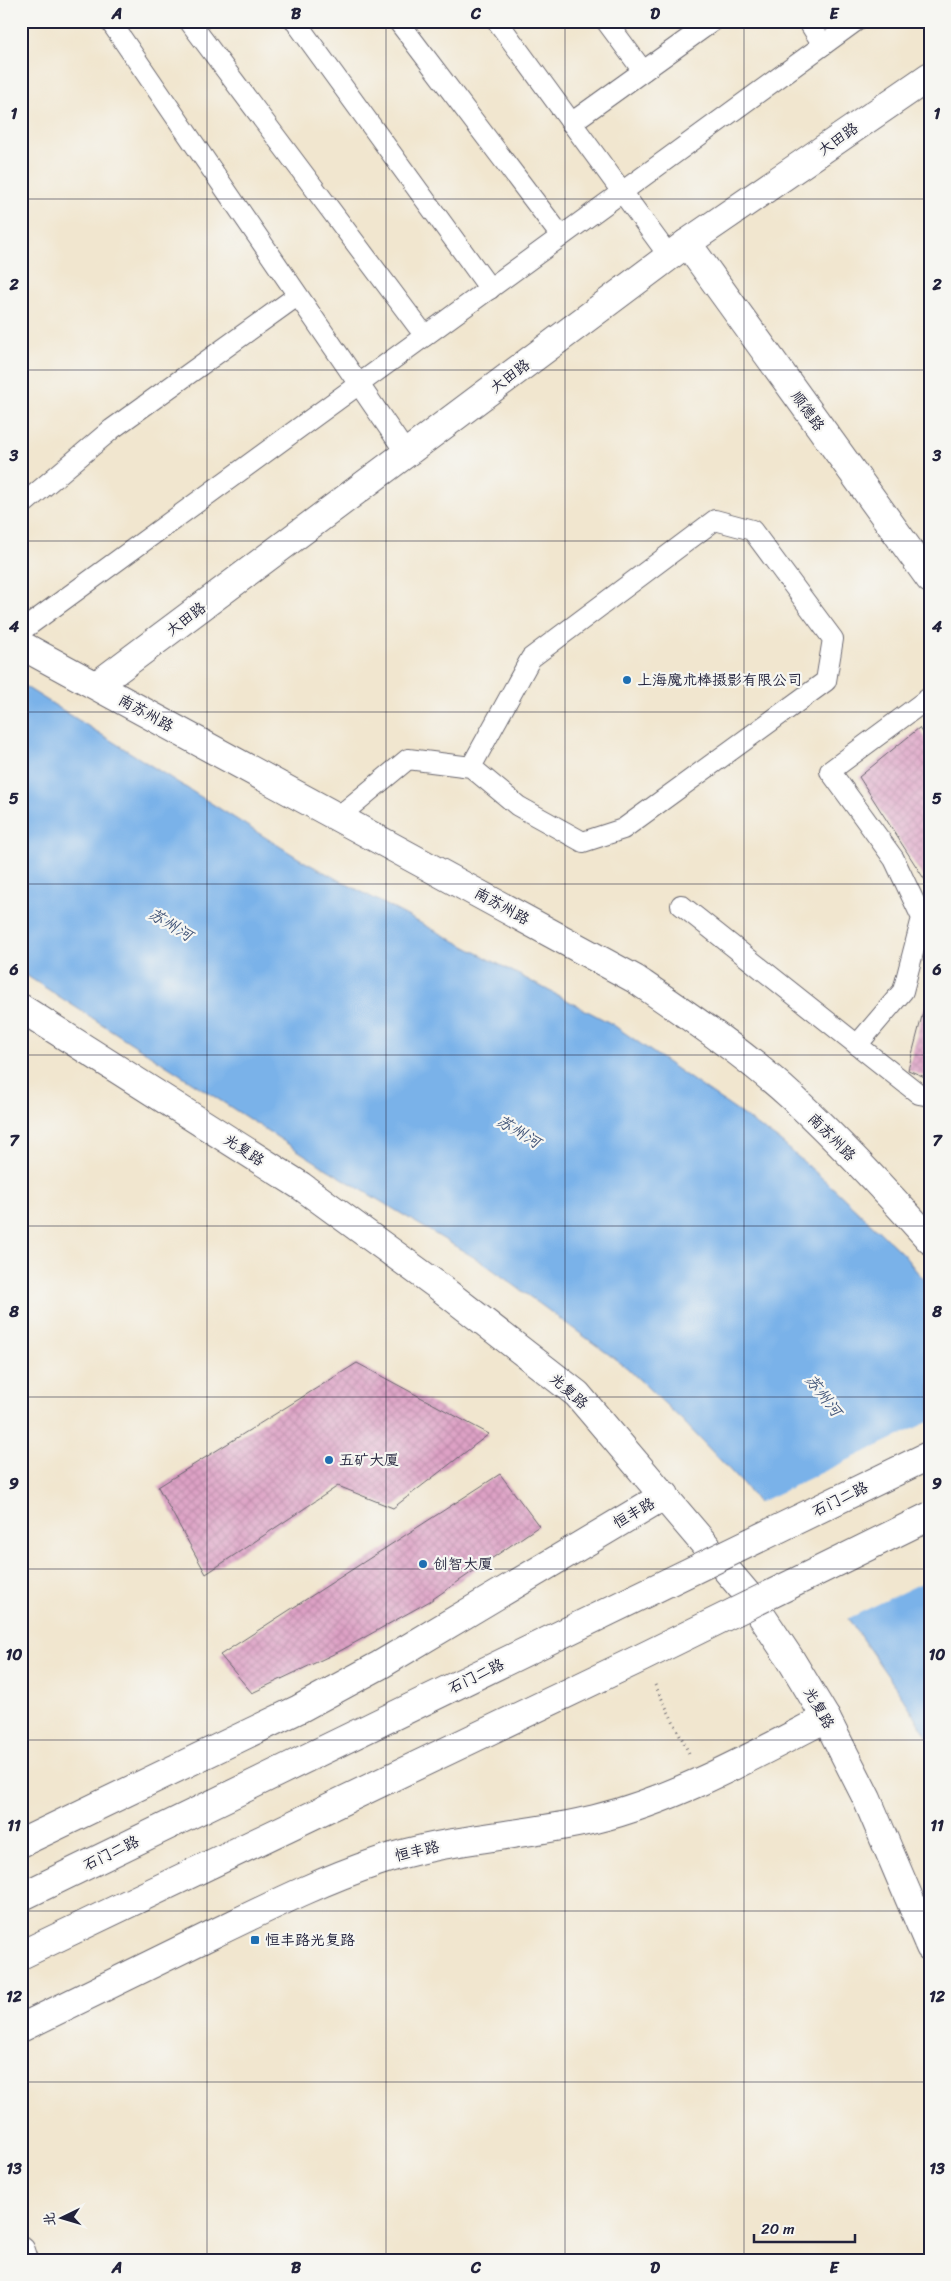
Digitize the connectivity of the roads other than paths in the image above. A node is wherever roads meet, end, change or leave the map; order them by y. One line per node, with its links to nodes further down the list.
1 (110, 21): 18 (lane)
2 (188, 21): 19 (lane)
3 (295, 21): 17 (lane)
4 (398, 21): 15 (lane)
5 (497, 21): 13 (lane)
6 (606, 21): 11 (lane)
7 (808, 21): 10 (lane)
8 (856, 21): 10 (lane)
9 (711, 22): 11 (lane)
10 (823, 45): 14 (lane)
11 (643, 72): 13 (lane)
12 (930, 76): 16 (street, 大田路)
13 (571, 123): 14 (lane)
14 (622, 192): 15 (lane); 16 (lane)
15 (561, 236): 17 (lane)
16 (678, 250): 21 (street, 大田路); 23 (street, 顺德路)
17 (490, 289): 19 (lane)
18 (297, 296): 20 (lane); 22 (lane)
19 (425, 336): 20 (lane)
20 (358, 385): 21 (lane); 24 (lane)
21 (406, 454): 26 (street, 大田路)
22 (21, 506)
23 (930, 579)
24 (21, 631)
25 (21, 645): 26 (street, 南苏州路)
26 (97, 686): 29 (street, 南苏州路)
27 (930, 698): 32 (lane)
28 (471, 767): 28 (lane); 29 (lane)
29 (338, 817): 34 (street, 南苏州路)
30 (681, 905): 32 (lane)
31 (21, 1008): 36 (street, 光复路)
32 (857, 1045): 33 (lane)
33 (930, 1096)
34 (930, 1240)
35 (930, 1455): 40 (street, 石门二路, bridge)
36 (665, 1495): 38 (street, 光复路); 39 (street, 恒丰路)
37 (930, 1516): 42 (street, bridge)
38 (826, 1718): 41 (street, 光复路); 43 (street, 恒丰路)
39 (21, 1843)
40 (21, 1897)
41 (930, 1947)
42 (21, 1955)
43 (21, 2028)
44 (21, 2250): 45 (street)
45 (24, 2260)

